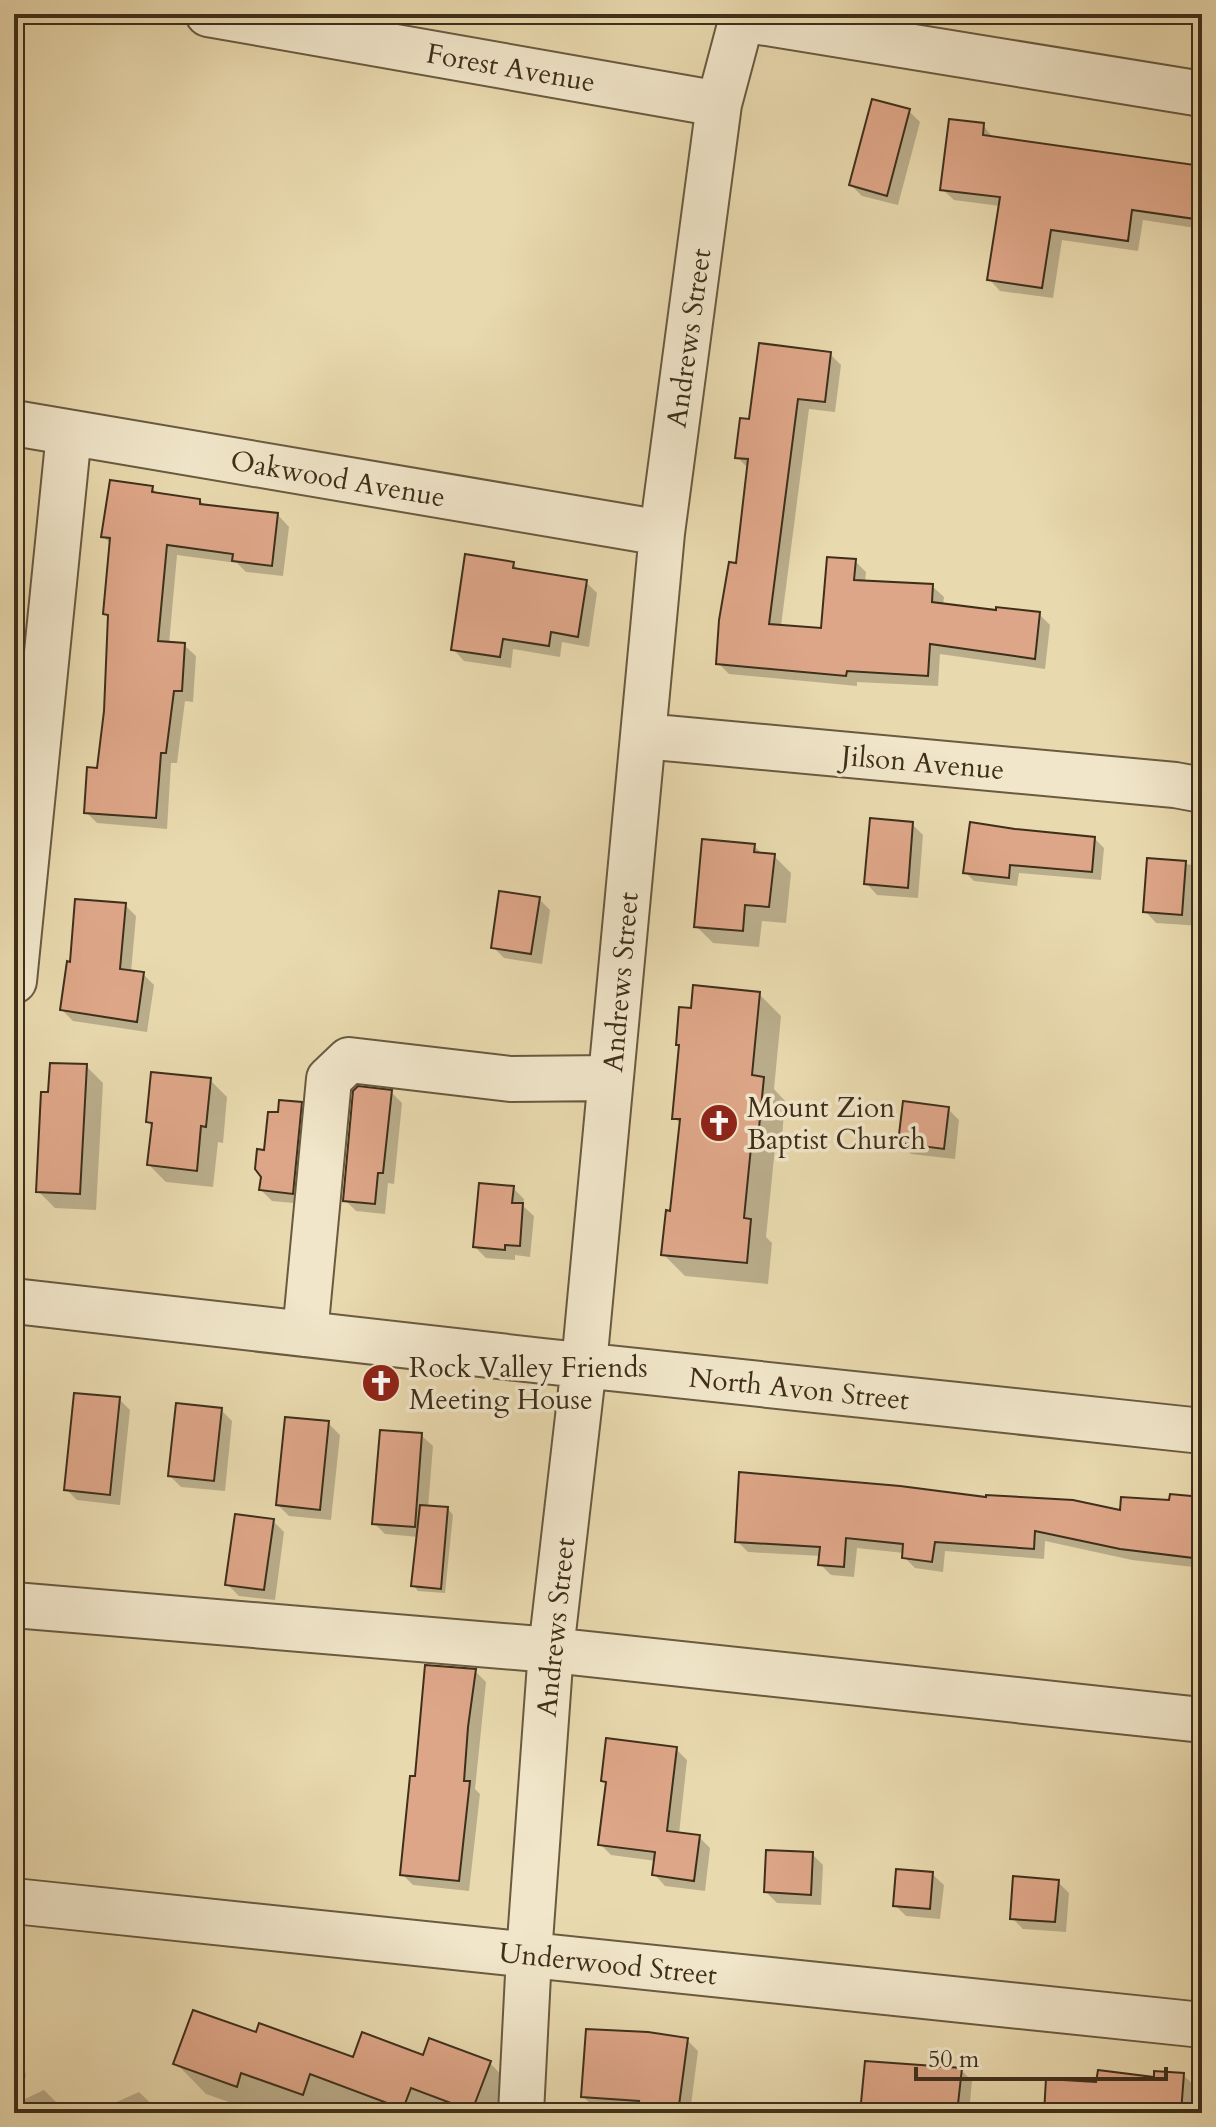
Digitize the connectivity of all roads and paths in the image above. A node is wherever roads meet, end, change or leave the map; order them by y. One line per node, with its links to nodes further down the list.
1 (208, 14): 4 (street, Forest Avenue)
2 (742, 17): 3 (street); 4 (street, Andrews Street)
3 (1202, 94)
4 (719, 104): 7 (street, Andrews Street)
5 (14, 423): 6 (street, Oakwood Avenue)
6 (69, 433): 7 (street, Oakwood Avenue); 10 (street)
7 (662, 533): 8 (street, Andrews Street)
8 (643, 736): 9 (street, Jilson Avenue); 11 (street, Andrews Street)
9 (1202, 790)
10 (14, 981)
11 (611, 1078): 13 (street); 14 (street, Andrews Street)
12 (14, 1301): 13 (street, North Avon Street)
13 (305, 1334): 14 (street, North Avon Street)
14 (584, 1365): 15 (street, North Avon Street); 17 (street, Andrews Street)
15 (1202, 1431)
16 (21, 1606): 17 (street)
17 (551, 1650): 18 (street); 20 (street, Andrews Street)
18 (1202, 1720)
19 (14, 1901): 20 (street, Underwood Street)
20 (529, 1955): 21 (street, Underwood Street); 22 (street, Andrews Street)
21 (1202, 2025)
22 (521, 2113)

